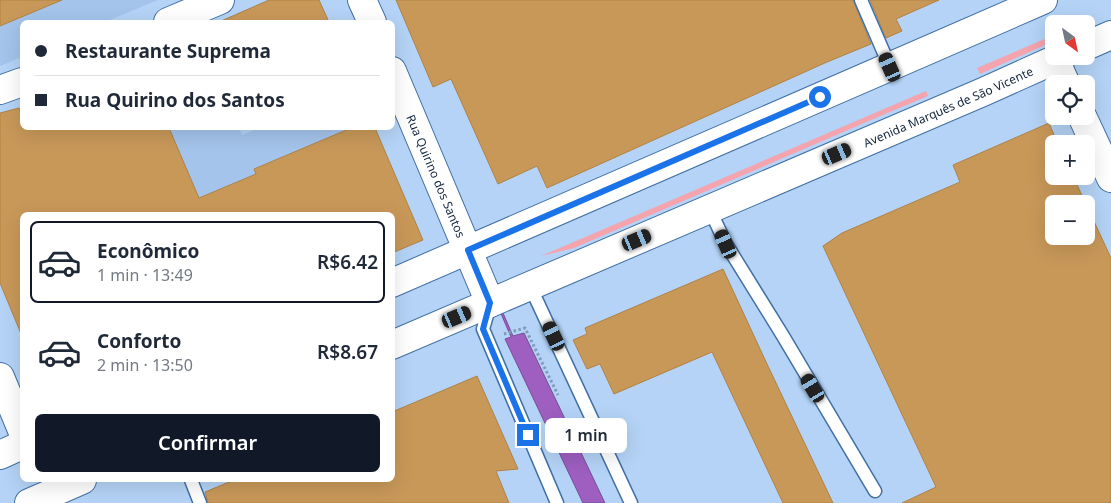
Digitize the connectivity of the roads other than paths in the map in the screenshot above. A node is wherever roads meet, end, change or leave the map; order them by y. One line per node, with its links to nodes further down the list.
1 (220, 0): 5 (main road)
2 (362, 0): 6 (main road)
3 (861, 0): 10 (lane)
4 (1043, 0): 10 (main road)
5 (173, 20)
6 (371, 20)
7 (1111, 35): 8 (main road)
8 (1095, 42)
9 (1045, 64): 16 (main road, Avenida Marquês de São Vicente)
10 (890, 67): 17 (main road)
11 (395, 78): 17 (main road, Rua Quirino dos Santos)
12 (20, 83): 13 (main road)
13 (0, 90)
14 (1086, 125): 15 (main road)
15 (1111, 178)
16 (709, 208): 19 (main road, Avenida Marquês de São Vicente); 28 (lane)
17 (468, 250): 18 (main road); 20 (main road, Rua Quirino dos Santos)
18 (395, 282)
19 (530, 286): 20 (main road, Avenida Marquês de São Vicente); 32 (lane)
20 (490, 303): 21 (main road, Avenida Marquês de São Vicente); 31 (lane)
21 (395, 344)
22 (0, 377): 23 (main road)
23 (20, 425)
24 (20, 446): 25 (main road)
25 (0, 455)
26 (77, 482): 29 (main road)
27 (192, 482): 30 (lane)
28 (875, 491)
29 (29, 503)
30 (200, 503)
31 (557, 503)
32 (632, 503)

